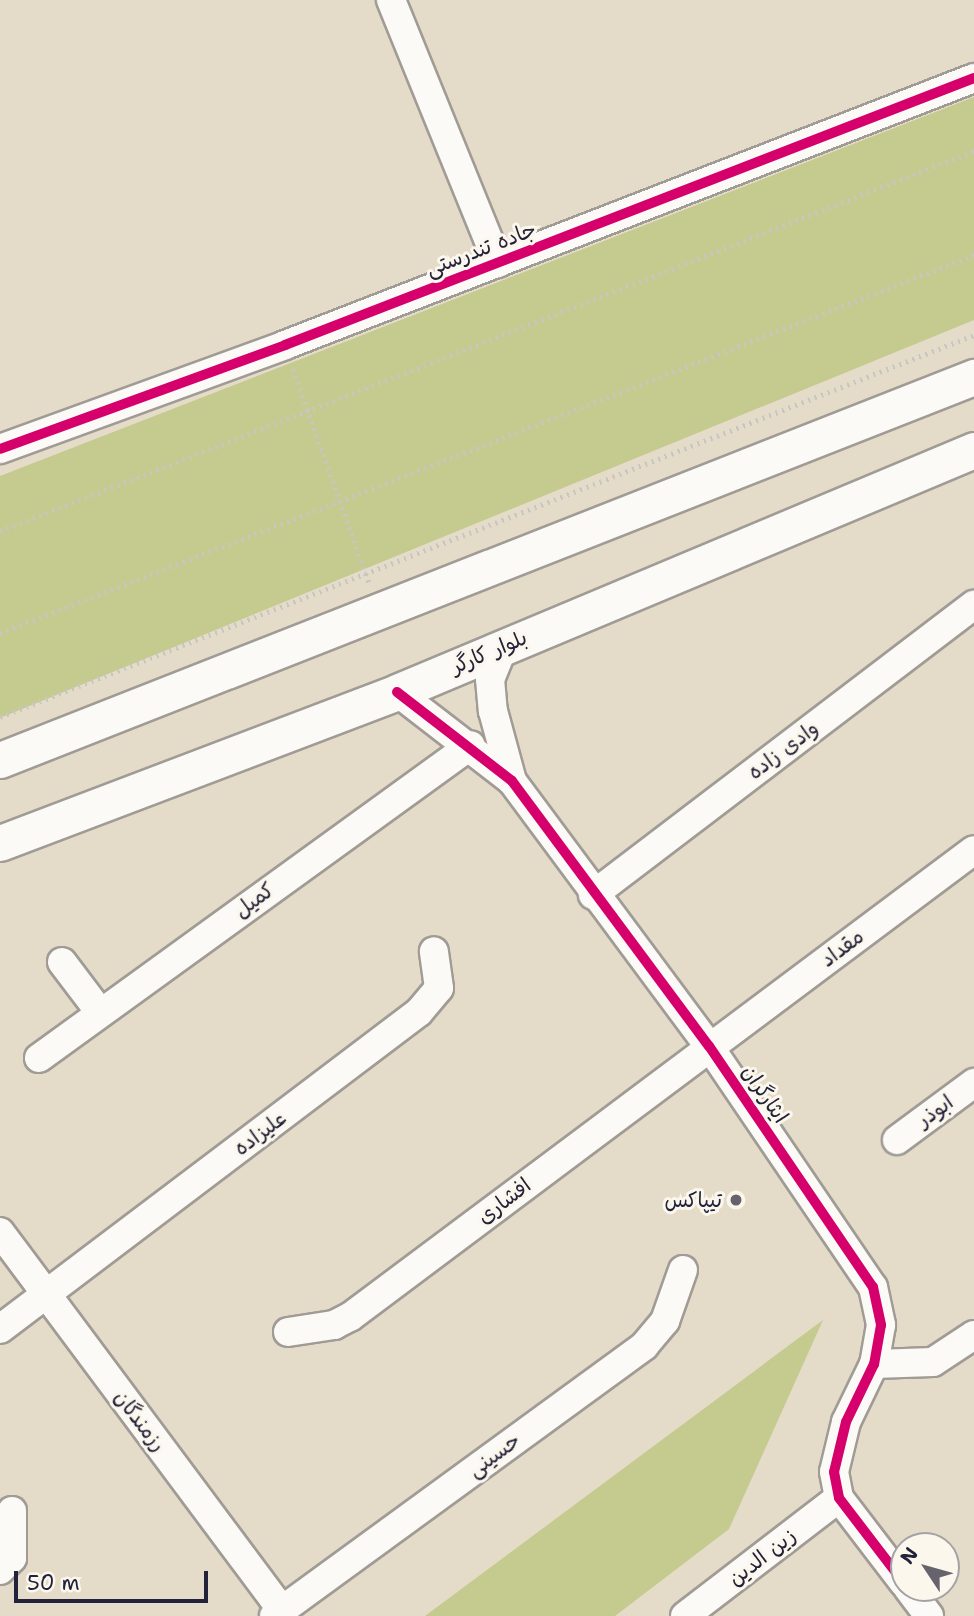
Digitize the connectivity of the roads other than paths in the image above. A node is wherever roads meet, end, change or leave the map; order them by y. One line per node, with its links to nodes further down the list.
1 (391, 0): 3 (street)
2 (974, 78): 3 (street, جاده تندرستی)
3 (498, 263): 5 (street, جاده تندرستی)
4 (974, 377): 11 (main road)
5 (0, 449)
6 (974, 450): 8 (main road, بلوار کارگر)
7 (974, 605): 15 (street, وادی زاده)
8 (504, 645): 9 (main road, بلوار کارگر); 12 (street)
9 (397, 692): 10 (street, ایثارگران); 13 (main road, بلوار کارگر)
10 (471, 745): 12 (street, ایثارگران); 18 (street, کمیل)
11 (0, 760)
12 (512, 781): 15 (street, ایثارگران)
13 (0, 843)
14 (974, 850): 19 (street, مقداد)
15 (593, 895): 19 (street, ایثارگران)
16 (434, 951): 25 (street, علیزاده)
17 (62, 962): 18 (street)
18 (99, 1011): 20 (street, کمیل)
19 (709, 1046): 27 (street, افشاری); 29 (street, ایثارگران)
20 (39, 1058)
21 (974, 1083): 22 (street, ابوذر)
22 (897, 1140)
23 (0, 1231): 25 (street, رزمندگان)
24 (683, 1270): 34 (street, حسینی)
25 (46, 1296): 26 (street, علیزاده); 34 (street, رزمندگان)
26 (0, 1329)
27 (288, 1332)
28 (974, 1335): 29 (street)
29 (874, 1364): 30 (street, ایثارگران)
30 (839, 1498): 32 (street); 35 (street, زین الدین)
31 (12, 1511): 33 (street)
32 (890, 1565)
33 (0, 1570)
34 (278, 1613)
35 (685, 1616)

